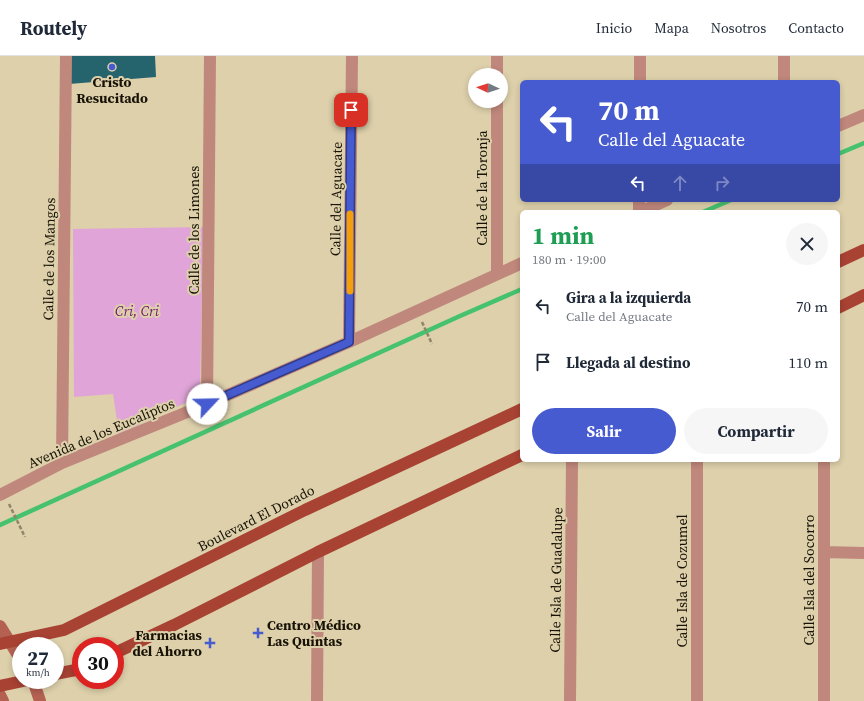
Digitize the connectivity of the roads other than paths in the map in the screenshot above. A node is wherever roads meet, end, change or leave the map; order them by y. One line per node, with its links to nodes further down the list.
1 (66, 56): 28 (street, Calle de los Mangos)
2 (210, 56): 22 (street, Calle de los Limones)
3 (352, 56): 21 (street, Calle del Aguacate)
4 (497, 56): 7 (street)
5 (640, 56): 8 (street)
6 (784, 56): 9 (street)
7 (497, 68)
8 (640, 80)
9 (784, 80)
10 (497, 108): 18 (street, Calle de la Toronja)
11 (864, 115): 12 (street)
12 (840, 125)
13 (662, 202): 14 (street)
14 (644, 210)
15 (864, 250): 16 (main road)
16 (840, 261)
17 (520, 264): 18 (street, Avenida de los Eucaliptos)
18 (497, 274): 21 (street, Avenida de los Eucaliptos)
19 (864, 295): 20 (main road)
20 (840, 307)
21 (349, 342): 22 (street, Avenida de los Eucaliptos)
22 (207, 404): 28 (street, Avenida de los Eucaliptos)
23 (520, 410): 34 (main road, Boulevard El Dorado)
24 (520, 456): 30 (main road)
25 (572, 462): 44 (street, Calle Isla de Guadalupe)
26 (697, 462): 45 (street, Calle Isla de Cozumel)
27 (824, 462): 31 (street, Calle Isla del Socorro)
28 (62, 463): 29 (street, Avenida de los Eucaliptos)
29 (0, 495)
30 (318, 552): 35 (main road); 43 (street)
31 (824, 552): 32 (street); 46 (street, Calle Isla del Socorro)
32 (864, 553)
33 (0, 626): 34 (main road)
34 (5, 642): 36 (main road)
35 (124, 648)
36 (12, 650)
37 (12, 683): 38 (main road)
38 (0, 686)
39 (36, 689): 42 (main road)
40 (0, 695): 41 (main road)
41 (3, 701)
42 (40, 701)
43 (317, 701)
44 (570, 701)
45 (697, 701)
46 (824, 701)

